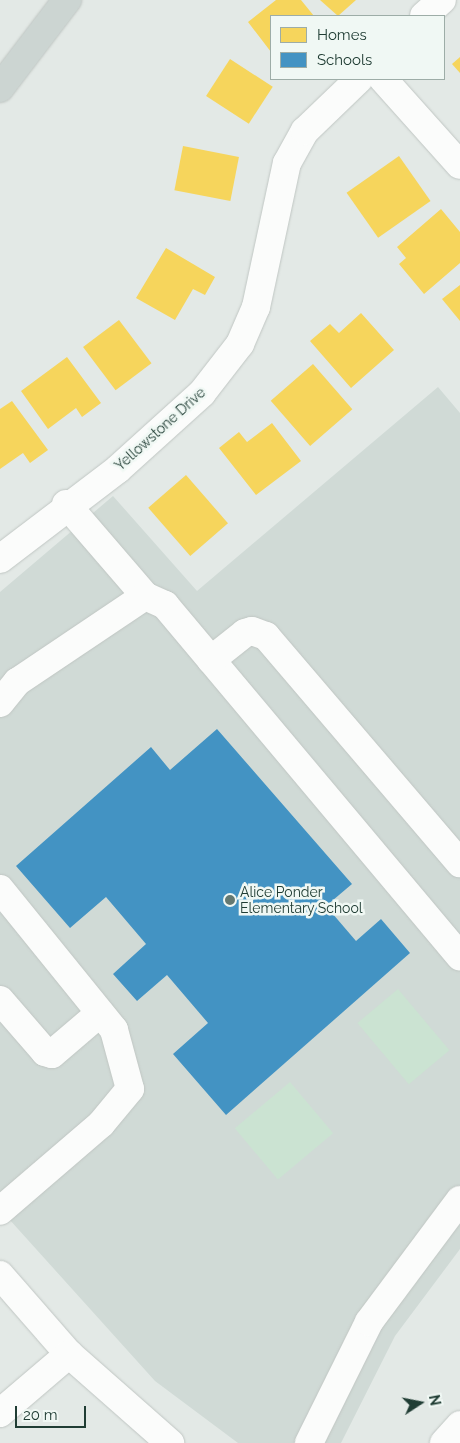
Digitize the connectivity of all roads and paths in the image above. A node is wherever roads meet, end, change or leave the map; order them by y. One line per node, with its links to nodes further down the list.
1 (442, 0): 3 (street)
2 (63, 2): 6 (main road)
3 (425, 15)
4 (358, 80): 8 (street, Yellowstone Drive)
5 (384, 80): 7 (street)
6 (0, 88)
7 (460, 165)
8 (66, 504): 9 (street, Yellowstone Drive); 10 (street)
9 (0, 559)
10 (145, 596): 11 (street); 12 (street)
11 (211, 660): 13 (street); 15 (street)
12 (0, 703)
13 (460, 863)
14 (0, 889): 17 (street)
15 (460, 957)
16 (0, 1000): 17 (street)
17 (100, 1013): 19 (street)
18 (460, 1200): 25 (street)
19 (0, 1211)
20 (0, 1275): 21 (street)
21 (69, 1354): 22 (street); 24 (street)
22 (0, 1413)
23 (460, 1425): 26 (street)
24 (170, 1443)
25 (309, 1443)
26 (444, 1443)

